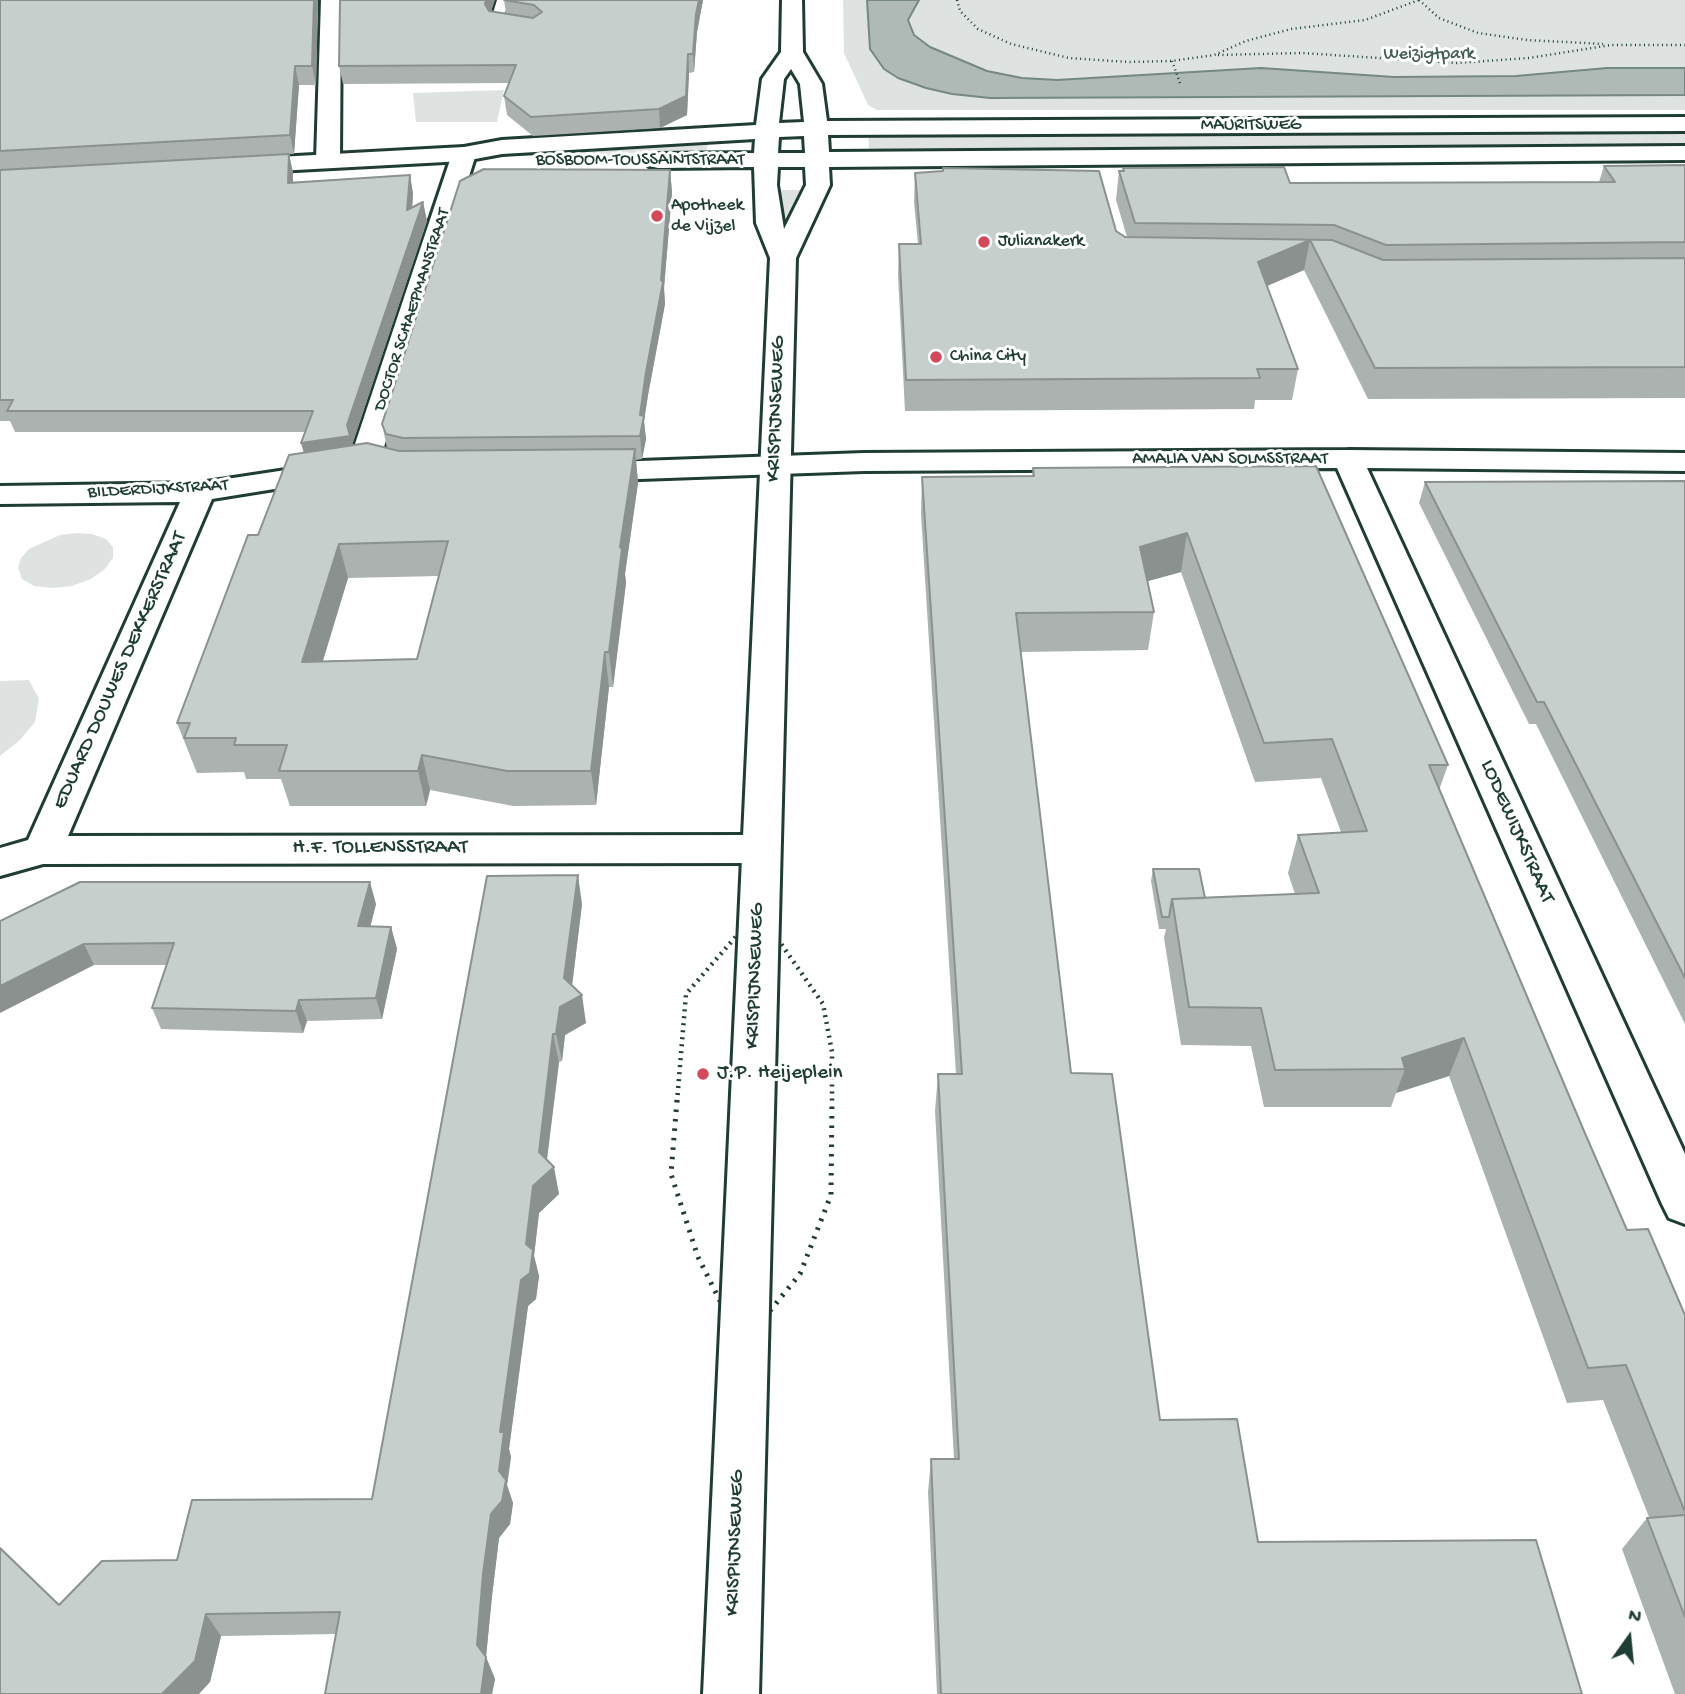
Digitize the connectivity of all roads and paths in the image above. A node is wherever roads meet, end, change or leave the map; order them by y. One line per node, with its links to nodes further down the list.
1 (331, 0): 18 (street)
2 (503, 0): 6 (lane)
3 (792, 0): 9 (street)
4 (957, 0): 11 (path)
5 (1419, 0): 7 (path); 10 (path)
6 (523, 27)
7 (1611, 45): 8 (path); 10 (path)
8 (1685, 45)
9 (792, 52): 14 (street, KRISPIJNSEWEG); 15 (street, KRISPIJNSEWEG)
10 (1214, 55): 11 (path)
11 (1172, 61): 12 (path)
12 (1175, 66)
13 (1685, 124): 14 (street, MAURITSWEG)
14 (816, 128): 15 (street, BOSBOOM-TOUSSAINTSTRAAT); 20 (street, KRISPIJNSEWEG)
15 (767, 130): 17 (street, BOSBOOM-TOUSSAINTSTRAAT); 19 (street, KRISPIJNSEWEG)
16 (1685, 153): 20 (street, MAURITSWEG)
17 (464, 154): 18 (street, BOSBOOM-TOUSSAINTSTRAAT); 19 (street, BOSBOOM-TOUSSAINTSTRAAT); 25 (street, DOCTOR SCHAEPMANSTRAAT)
18 (328, 160): 21 (street, BOSBOOM-TOUSSAINTSTRAAT)
19 (766, 160): 20 (street, BOSBOOM-TOUSSAINTSTRAAT); 22 (street, KRISPIJNSEWEG)
20 (817, 160): 22 (street, KRISPIJNSEWEG)
21 (219, 167)
22 (783, 258): 26 (street, KRISPIJNSEWEG)
23 (1348, 459): 24 (street, AMALIA VAN SOLMSSTRAAT); 26 (street, AMALIA VAN SOLMSSTRAAT); 34 (street, LODEWIJKSTRAAT)
24 (1685, 462)
25 (376, 465): 28 (street, BILDERDIJKSTRAAT); 29 (street, BILDERDIJKSTRAAT)
26 (775, 466): 27 (street); 31 (street, KRISPIJNSEWEG)
27 (560, 472)
28 (406, 473)
29 (200, 492): 30 (street, BILDERDIJKSTRAAT); 32 (street, EDUARD DOUWES DEKKERSTRAAT)
30 (0, 495)
31 (761, 849): 32 (street, H.F. TOLLENSSTRAAT); 35 (street, KRISPIJNSEWEG)
32 (43, 850): 33 (street, H.F. TOLLENSSTRAAT)
33 (0, 862)
34 (1685, 1204)
35 (731, 1694)

